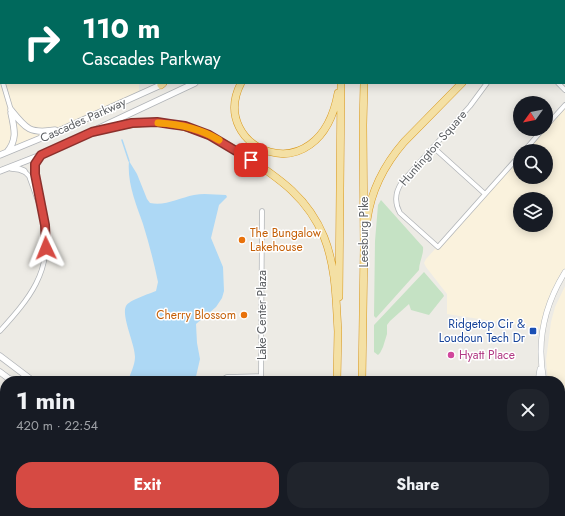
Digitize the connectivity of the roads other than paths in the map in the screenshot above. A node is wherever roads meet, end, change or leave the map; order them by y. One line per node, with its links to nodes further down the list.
1 (3, 84): 11 (street)
2 (163, 84): 13 (main road, Cascades Parkway)
3 (193, 84): 14 (main road, Cascades Parkway)
4 (241, 84): 5 (highway)
5 (340, 84)
6 (340, 84): 31 (highway, Leesburg Pike)
7 (364, 84): 28 (highway, Leesburg Pike)
8 (461, 84): 28 (highway)
9 (486, 84): 17 (street, Huntington Square)
10 (565, 105): 12 (street)
11 (11, 110): 13 (main road); 18 (main road)
12 (553, 118)
13 (63, 129): 18 (main road, Cascades Parkway)
14 (92, 132): 19 (main road, Cascades Parkway); 31 (highway)
15 (537, 136): 16 (street)
16 (530, 144)
17 (433, 147): 25 (street); 25 (street, Huntington Square)
18 (3, 154)
19 (41, 155): 21 (main road); 22 (main road, Cascades Parkway)
20 (513, 163): 25 (street, Huntington Square)
21 (35, 167): 26 (street)
22 (7, 168): 23 (main road, Cascades Parkway); 24 (main road)
23 (0, 171)
24 (24, 171): 26 (street)
25 (485, 194)
26 (42, 208): 30 (street)
27 (262, 211): 35 (street, Lake Center Plaza)
28 (364, 248): 37 (highway, Leesburg Pike)
29 (565, 272): 33 (street)
30 (0, 331)
31 (338, 332): 36 (highway, Leesburg Pike)
32 (0, 356): 34 (main road)
33 (541, 366): 38 (street); 39 (street)
34 (26, 376)
35 (261, 376)
36 (337, 376)
37 (362, 376)
38 (539, 376)
39 (543, 376)

